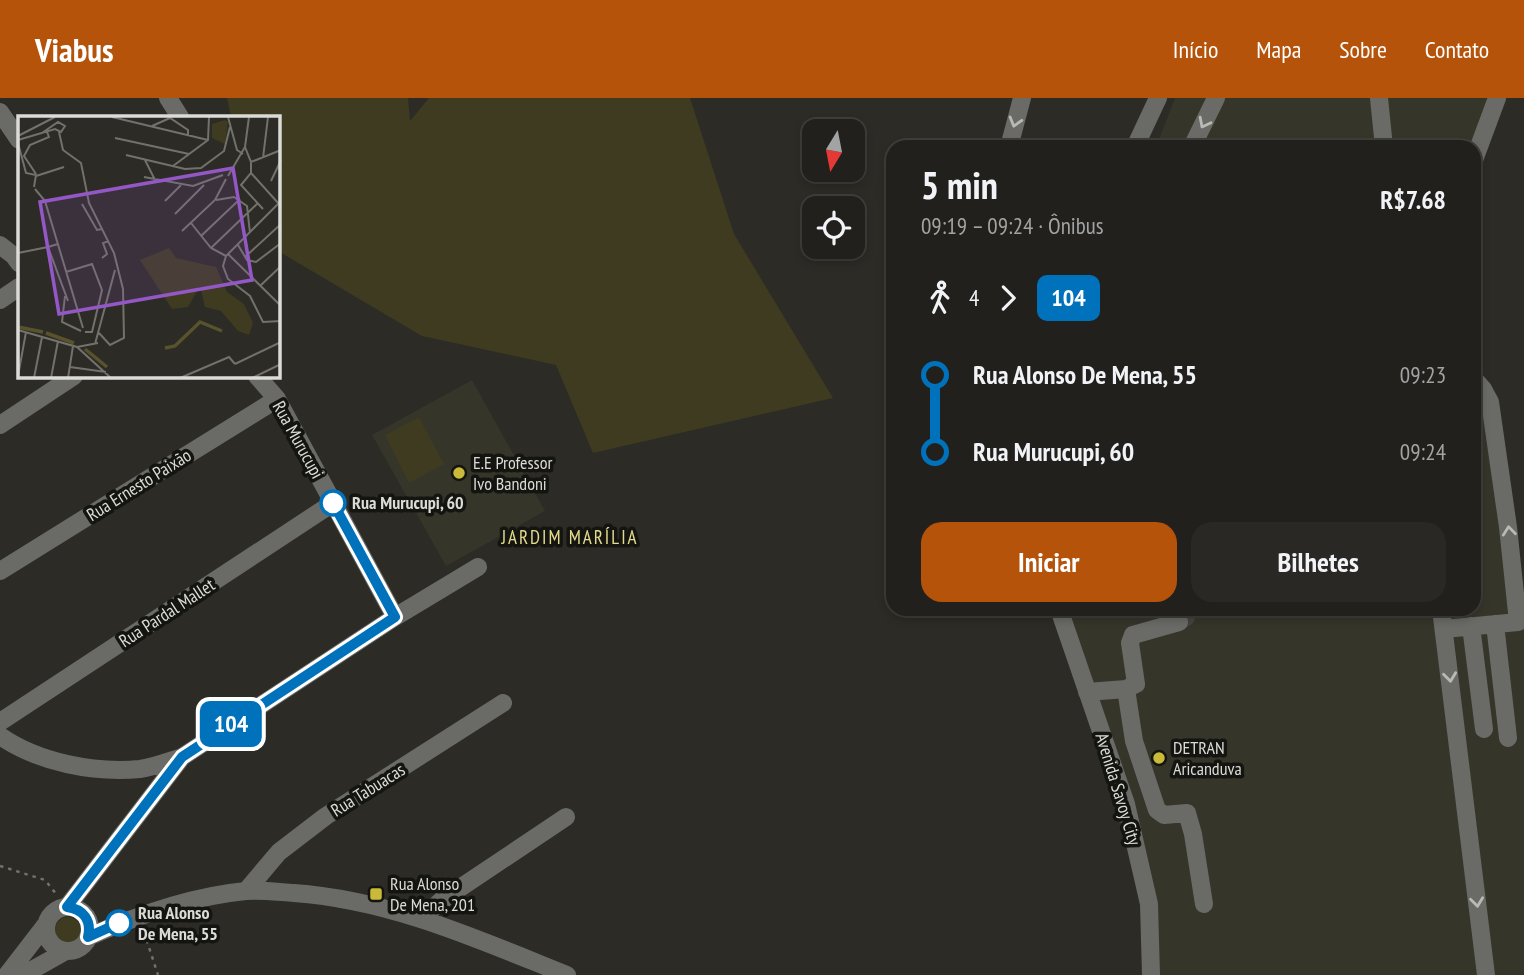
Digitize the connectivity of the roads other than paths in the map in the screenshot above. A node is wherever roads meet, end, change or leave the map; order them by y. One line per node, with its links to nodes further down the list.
1 (168, 98): 9 (street)
2 (1022, 98): 11 (street, one-way to 11)
3 (1158, 98): 12 (street)
4 (1216, 98): 13 (street, one-way to 13)
5 (1379, 98): 14 (street)
6 (1485, 98): 15 (street)
7 (1497, 98): 16 (street)
8 (0, 112): 10 (street)
9 (179, 116)
10 (18, 139)
11 (1011, 140)
12 (1138, 140)
13 (1195, 140)
14 (1383, 140)
15 (1469, 140)
16 (1481, 141)
17 (0, 245): 18 (street)
18 (18, 262)
19 (18, 288): 20 (street)
20 (0, 300)
21 (67, 378): 25 (street)
22 (259, 378): 24 (street, Rua Murucupi)
23 (1481, 389): 35 (street, one-way to 23)
24 (277, 399): 26 (street, Rua Murucupi); 28 (street, Rua Ernesto Paixão)
25 (0, 425)
26 (333, 503): 31 (street, Rua Murucupi); 40 (street, Rua Pardal Mallet)
27 (478, 567): 31 (street)
28 (0, 571)
29 (1061, 616): 38 (street, Avenida Savoy City)
30 (1442, 616): 36 (street)
31 (395, 617): 44 (street)
32 (1179, 622): 37 (street)
33 (1495, 624): 34 (street); 35 (street); 43 (street)
34 (1471, 626): 36 (street); 41 (street)
35 (1521, 626)
36 (1444, 629): 57 (street, one-way to 57)
37 (1126, 689): 38 (street); 47 (street)
38 (1087, 692): 56 (street, Avenida Savoy City)
39 (503, 703): 46 (street, Rua Tabuacas)
40 (0, 722)
41 (1484, 729)
42 (0, 736): 44 (street)
43 (1508, 738)
44 (182, 757): 48 (street)
45 (566, 817): 49 (street)
46 (246, 891): 49 (street); 51 (street)
47 (1204, 904)
48 (67, 907): 50 (street); 51 (street)
49 (422, 918): 55 (street)
50 (47, 923): 52 (street); 53 (street)
51 (88, 937): 52 (street)
52 (66, 951): 54 (street)
53 (7, 975)
54 (23, 975)
55 (567, 975)
56 (1151, 975)
57 (1486, 975)

